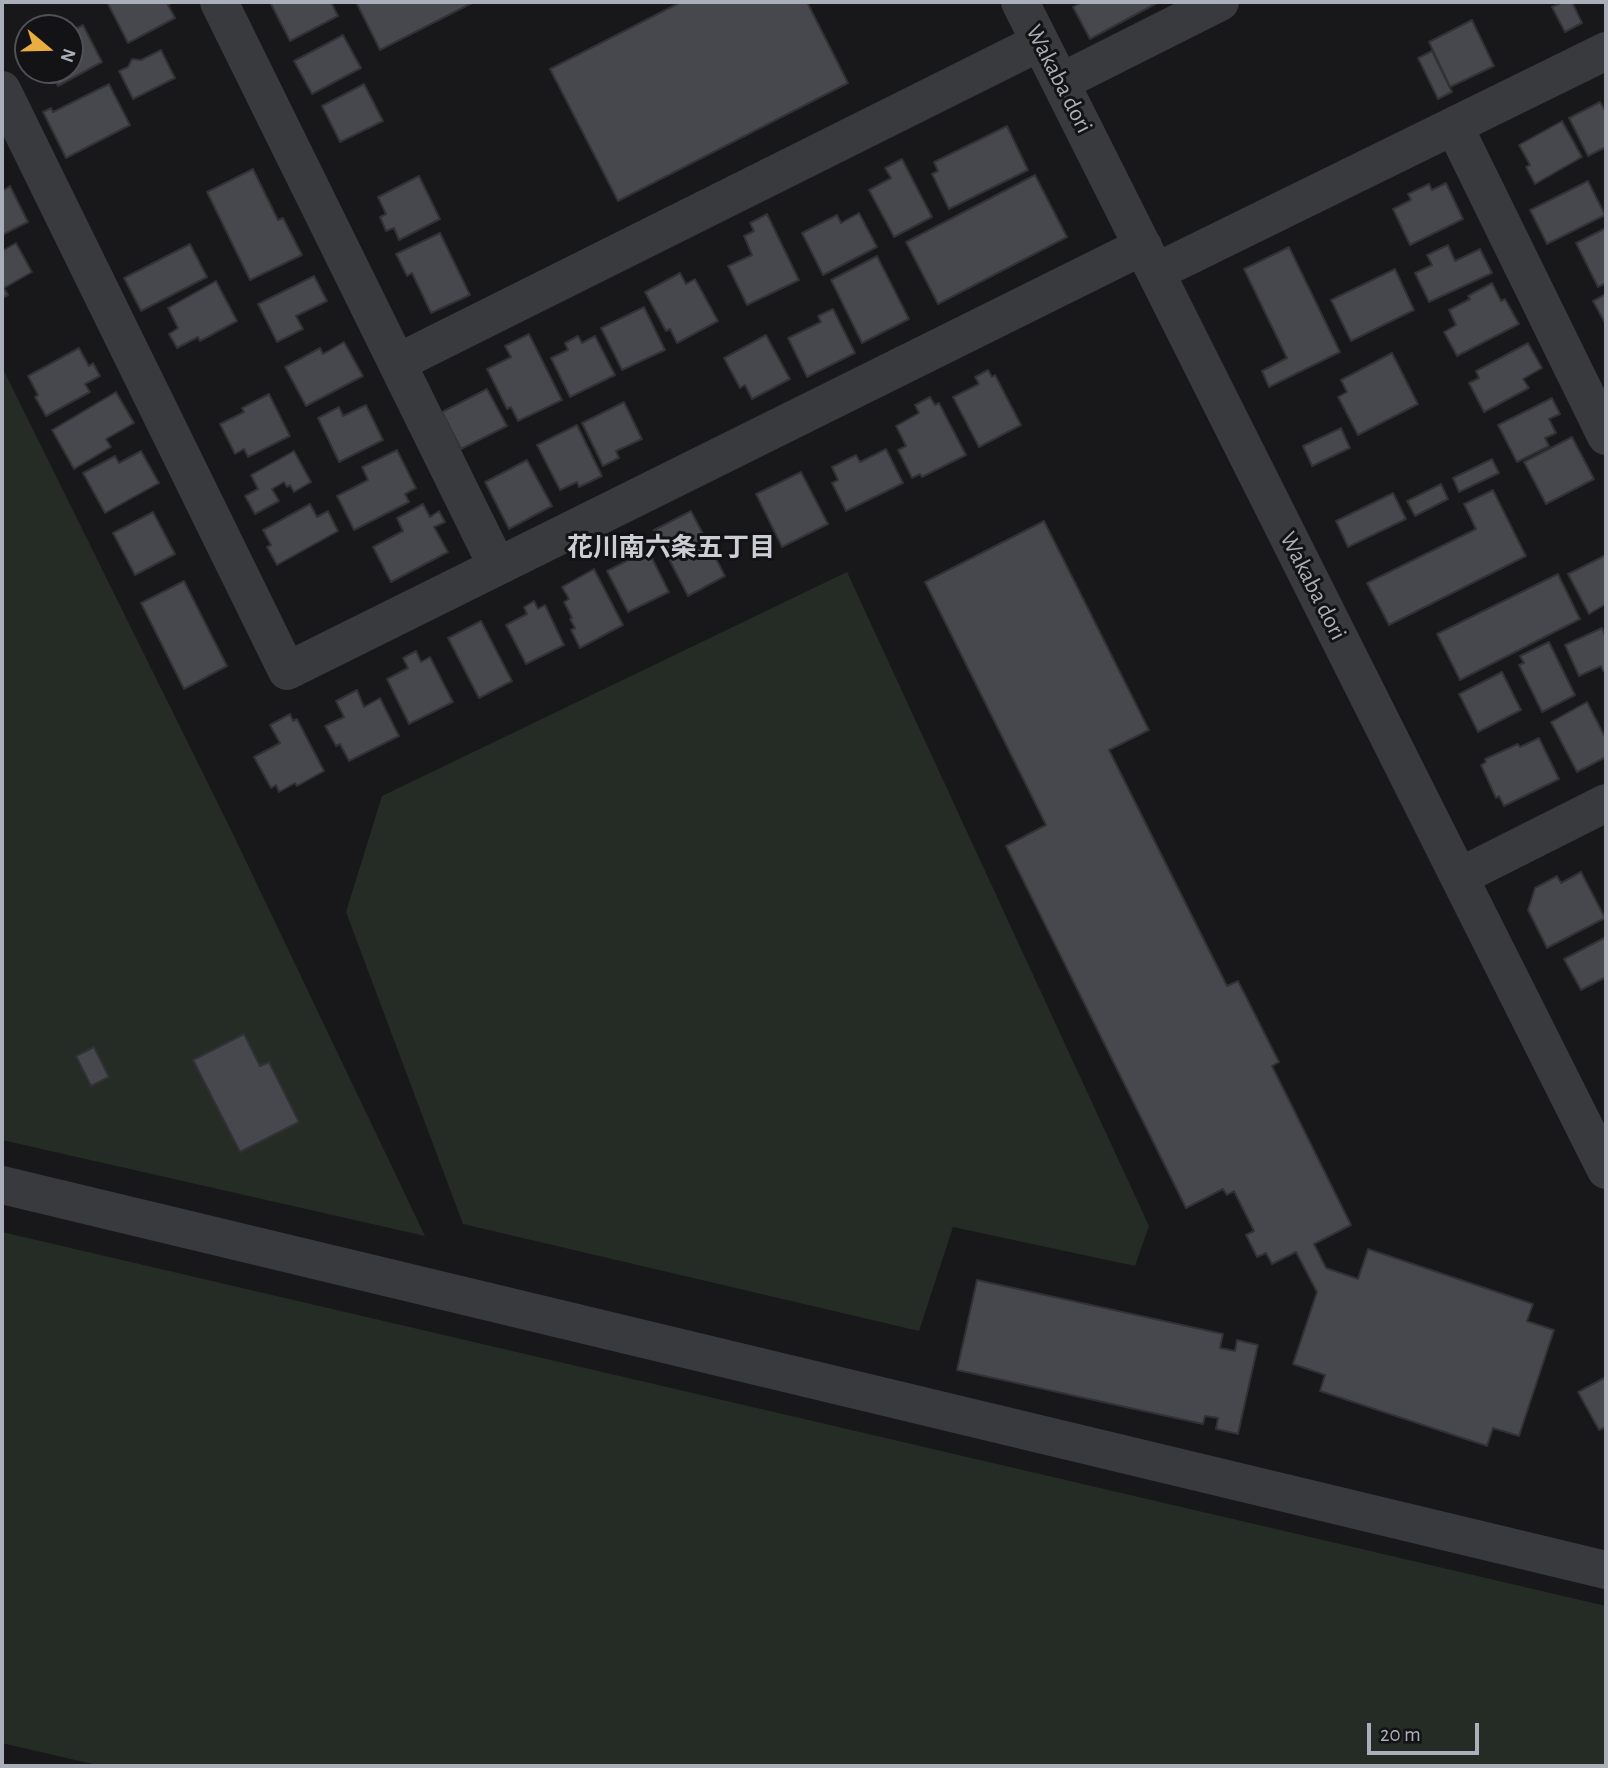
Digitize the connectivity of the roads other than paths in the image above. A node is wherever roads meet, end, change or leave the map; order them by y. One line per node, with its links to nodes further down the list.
1 (219, 2): 10 (street)
2 (1020, 2): 4 (street, Wakaba dori)
3 (1220, 2): 6 (street)
4 (1040, 42): 6 (street, Wakaba dori); 10 (street)
5 (1606, 51): 8 (street)
6 (1061, 82): 9 (street, Wakaba dori)
7 (2, 90): 12 (street)
8 (1454, 126): 9 (street); 11 (street)
9 (1150, 259): 12 (street); 14 (street, Wakaba dori)
10 (397, 363): 12 (street)
11 (1606, 436)
12 (497, 566)
13 (1606, 803): 14 (street)
14 (1459, 877): 15 (street, Wakaba dori)
15 (1606, 1170)
16 (2, 1185): 17 (street)
17 (1606, 1570)

